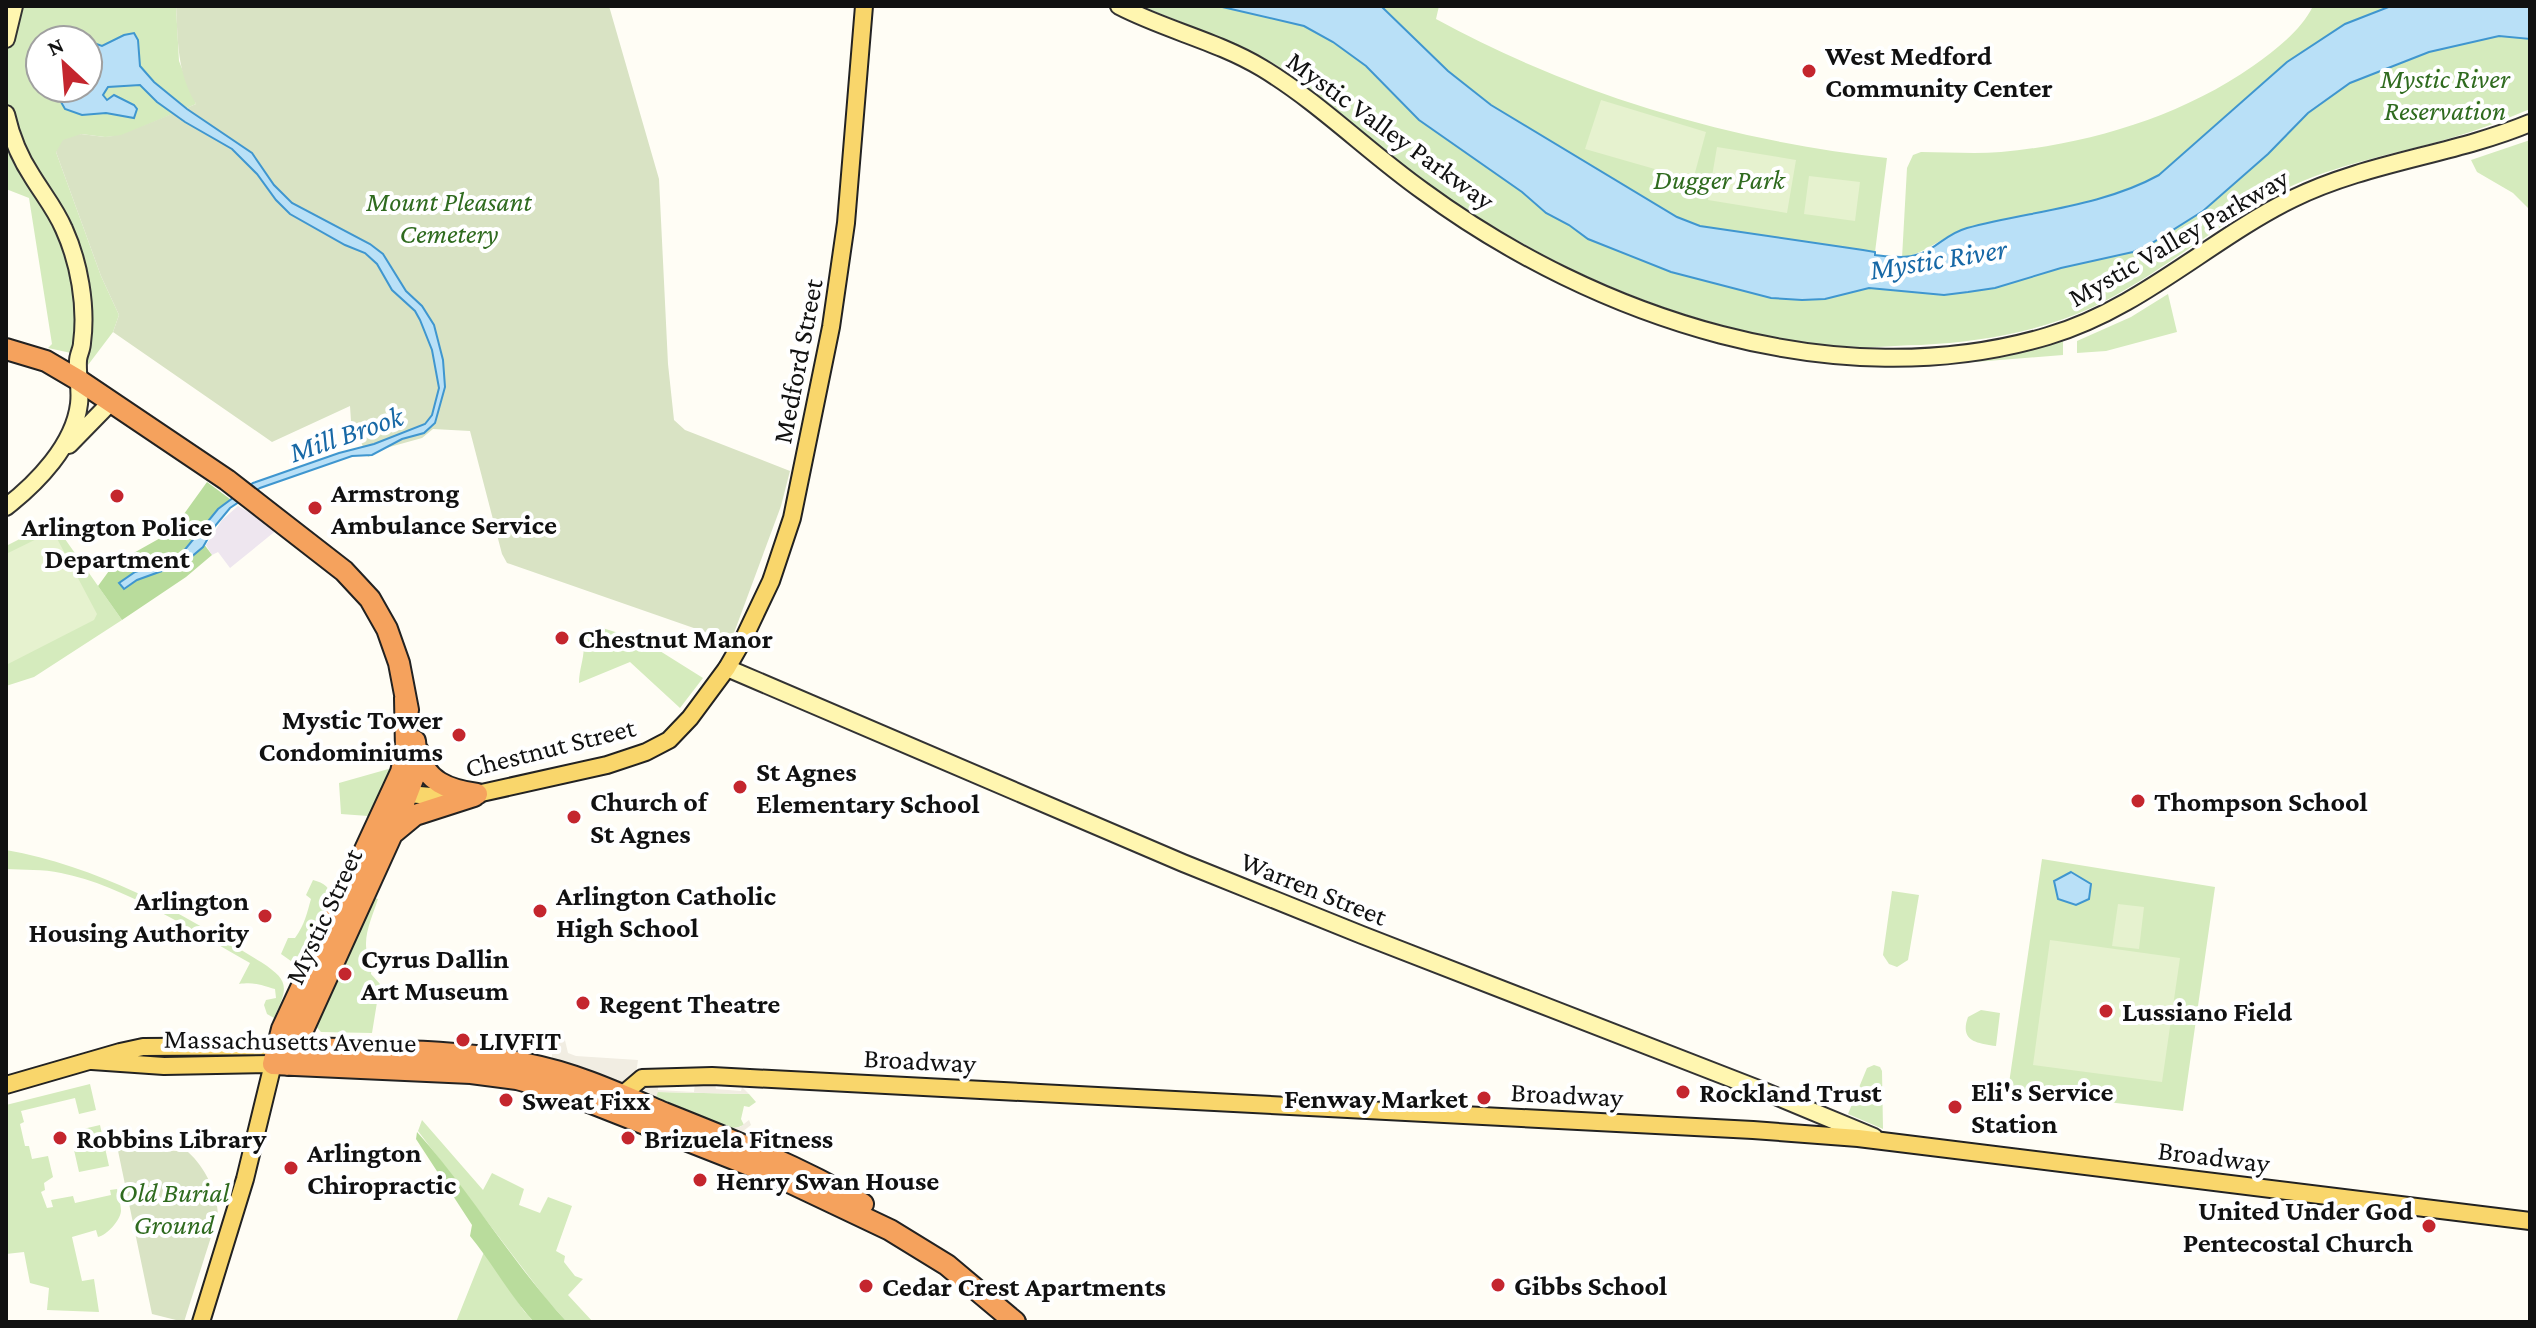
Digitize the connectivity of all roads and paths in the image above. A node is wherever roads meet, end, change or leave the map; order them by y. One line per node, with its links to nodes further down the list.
1 (14, 6): 4 (main road)
2 (864, 6): 12 (main road, Medford Street)
3 (1119, 6): 6 (main road, Mystic Valley Parkway)
4 (6, 39)
5 (6, 114): 8 (main road)
6 (2530, 123)
7 (6, 349): 8 (highway, Mystic Street)
8 (80, 381): 9 (highway, Mystic Street); 10 (main road)
9 (111, 402): 10 (main road); 13 (highway, Mystic Street)
10 (43, 472): 11 (main road)
11 (6, 507)
12 (727, 668): 14 (main road, Medford Street); 23 (main road, Warren Street)
13 (405, 698): 15 (highway, Mystic Street); 16 (highway, Mystic Street)
14 (702, 703): 17 (main road, Chestnut Street)
15 (414, 735): 16 (highway, Mystic Street); 17 (highway)
16 (399, 794): 17 (main road, Chestnut Street); 18 (highway, Mystic Street); 19 (highway, Mystic Street)
17 (477, 794): 18 (highway)
18 (392, 834): 19 (highway, Mystic Street)
19 (357, 885): 20 (highway, Mystic Street)
20 (280, 1060): 21 (main road, Massachusetts Avenue); 22 (highway, Massachusetts Avenue); 25 (main road)
21 (6, 1085)
22 (619, 1104): 23 (main road, Broadway); 26 (highway, Massachusetts Avenue)
23 (1887, 1142): 24 (main road, Broadway)
24 (2530, 1221)
25 (201, 1322)
26 (1015, 1322)

